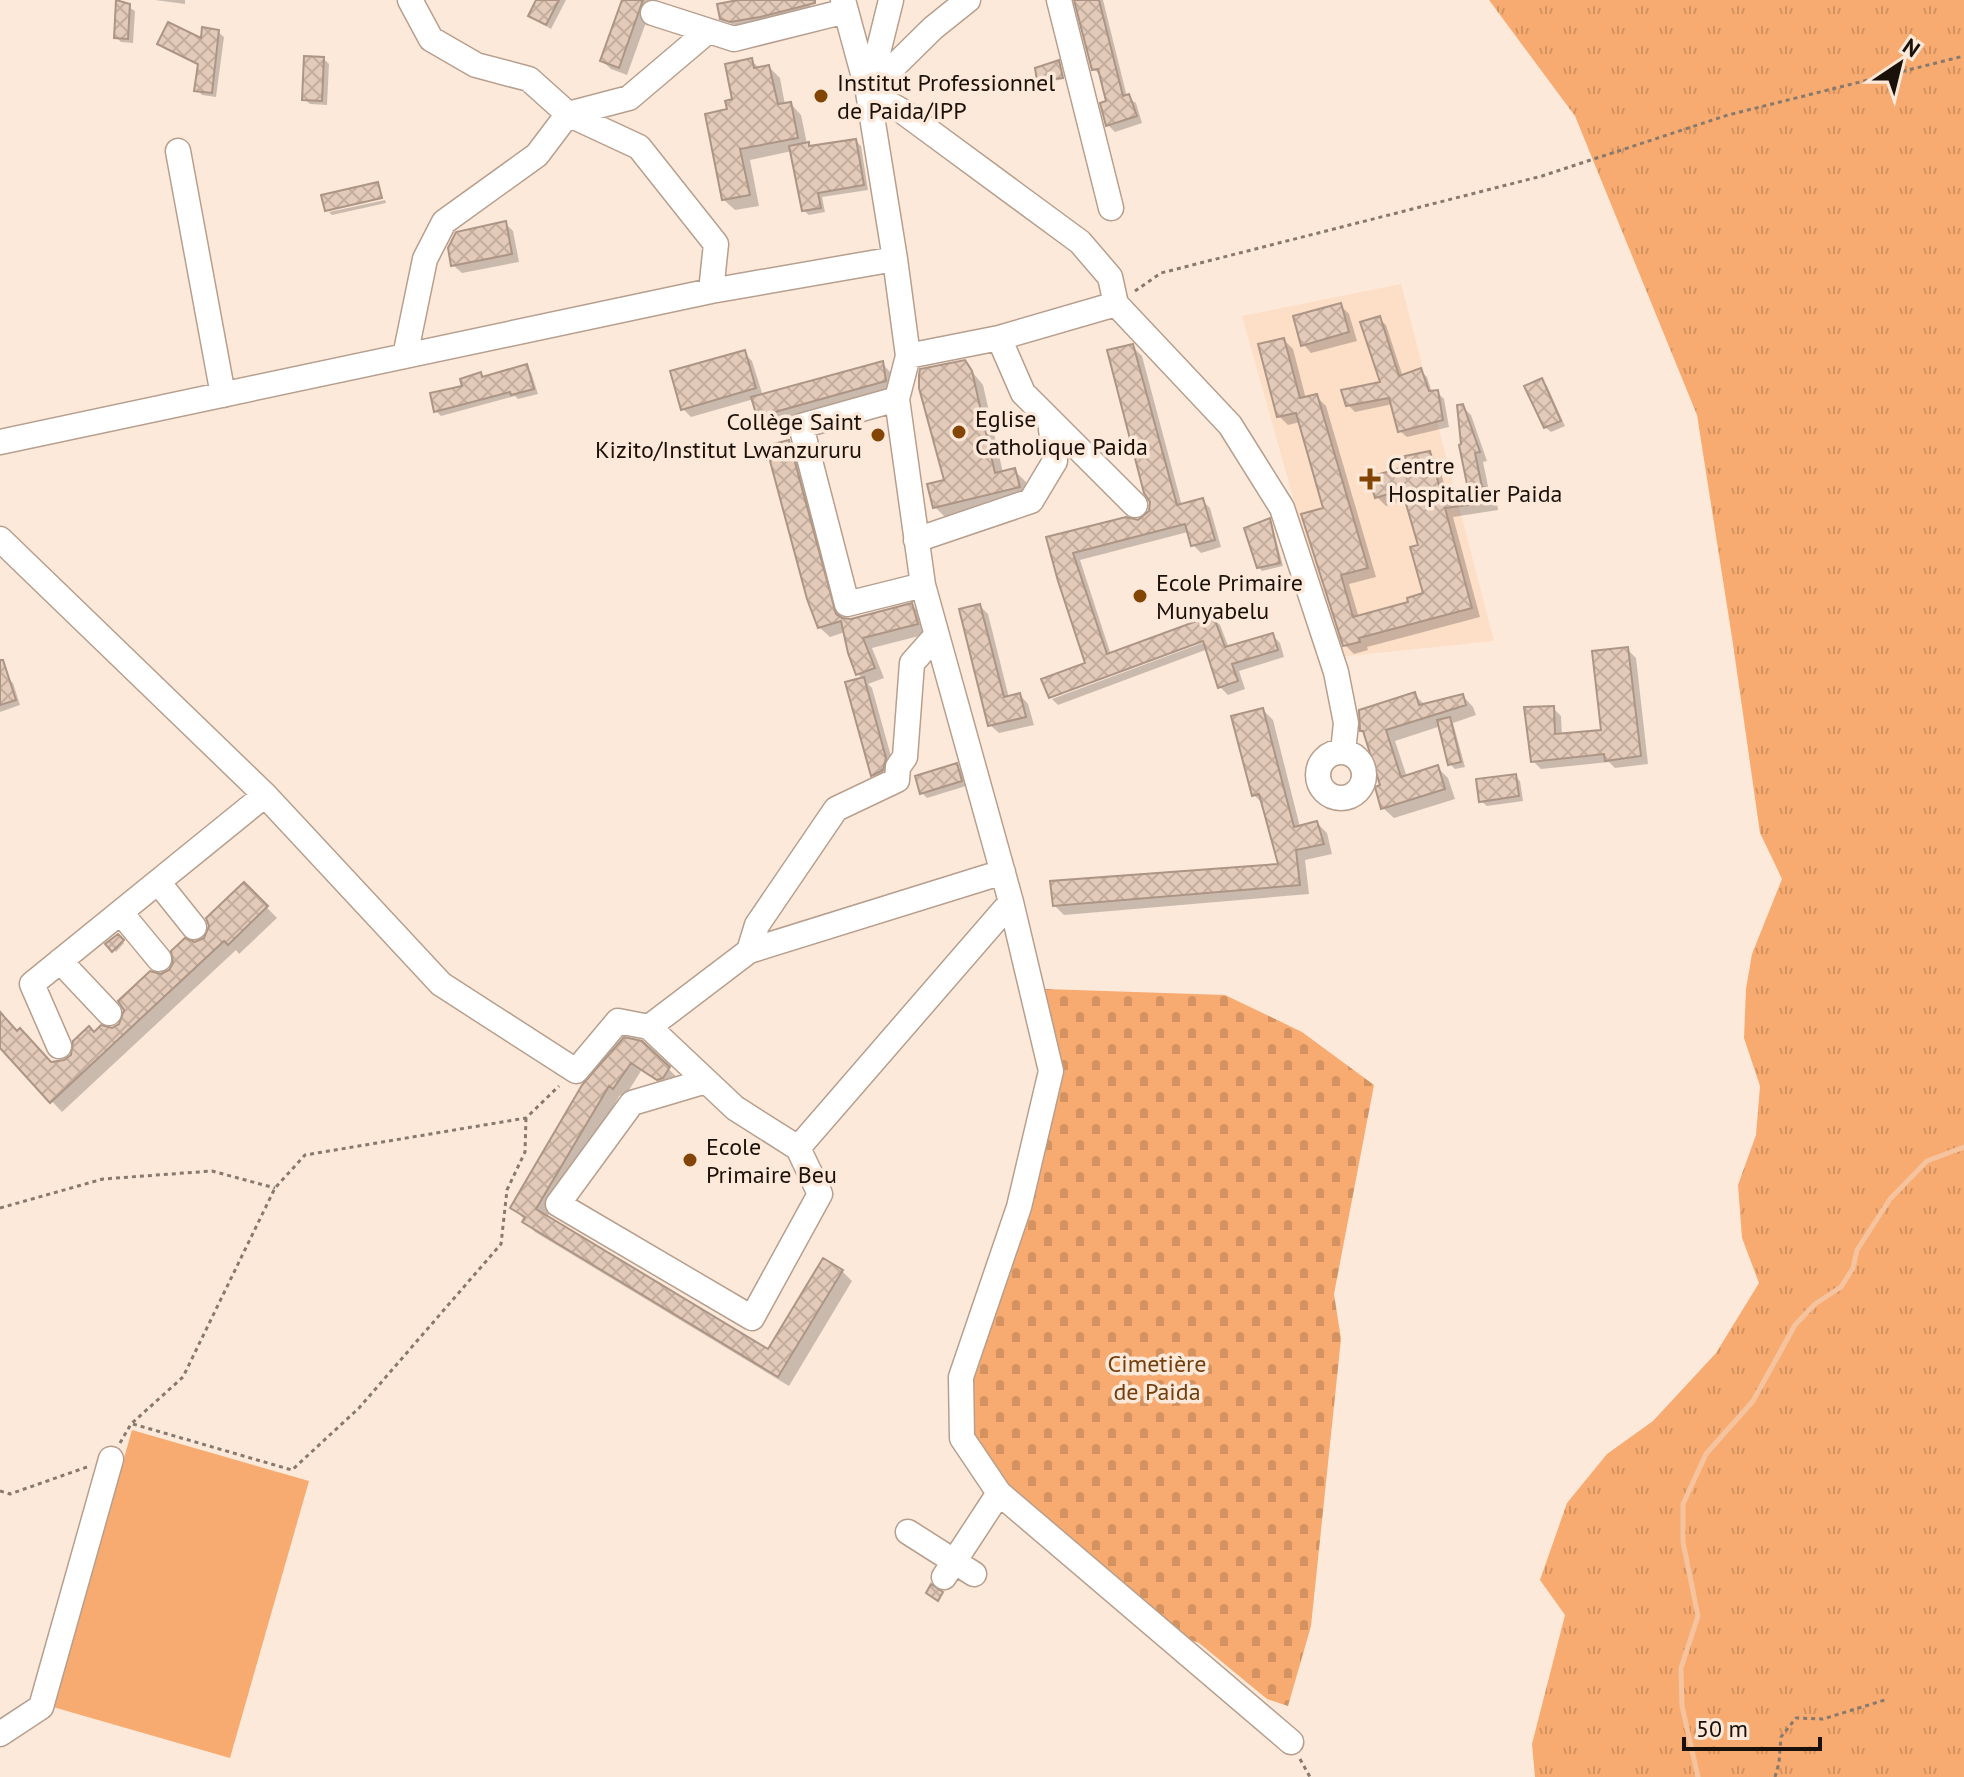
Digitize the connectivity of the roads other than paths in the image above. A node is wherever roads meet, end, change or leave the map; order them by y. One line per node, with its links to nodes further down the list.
1 (410, 0): 9 (street)
2 (891, 0): 8 (street)
3 (968, 0): 8 (street)
4 (1059, 0): 11 (street)
5 (844, 6): 7 (street); 8 (street)
6 (653, 13): 7 (street)
7 (708, 31): 9 (street)
8 (868, 92): 12 (street); 14 (street)
9 (568, 114): 13 (street); 16 (street)
10 (178, 151): 18 (street)
11 (1111, 208)
12 (895, 259): 13 (street); 17 (street)
13 (711, 291): 16 (street)
14 (1116, 304): 15 (street); 27 (street)
15 (999, 338): 17 (street); 20 (street)
16 (405, 356): 18 (street)
17 (908, 356): 19 (street)
18 (223, 395): 21 (street)
19 (897, 399): 24 (street); 25 (street)
20 (1050, 421): 22 (street); 24 (street)
21 (0, 442)
22 (1135, 505)
23 (0, 539): 28 (street)
24 (916, 540): 25 (street)
25 (923, 585): 26 (street)
26 (935, 637): 29 (street); 34 (street)
27 (1343, 752)
28 (265, 795): 30 (street); 38 (street)
29 (1003, 872): 31 (street); 34 (street)
30 (158, 882): 32 (street); 33 (street)
31 (1011, 902): 41 (street); 43 (street)
32 (121, 913): 35 (street); 36 (street)
33 (194, 927)
34 (749, 951): 38 (street)
35 (159, 959)
36 (60, 961): 37 (street); 39 (street)
37 (109, 1013)
38 (649, 1027): 40 (street)
39 (59, 1046)
40 (706, 1081): 41 (street); 41 (street)
41 (798, 1148)
42 (111, 1459): 45 (street)
43 (999, 1493): 44 (street); 46 (street)
44 (908, 1532)
45 (0, 1734)
46 (1291, 1742)

